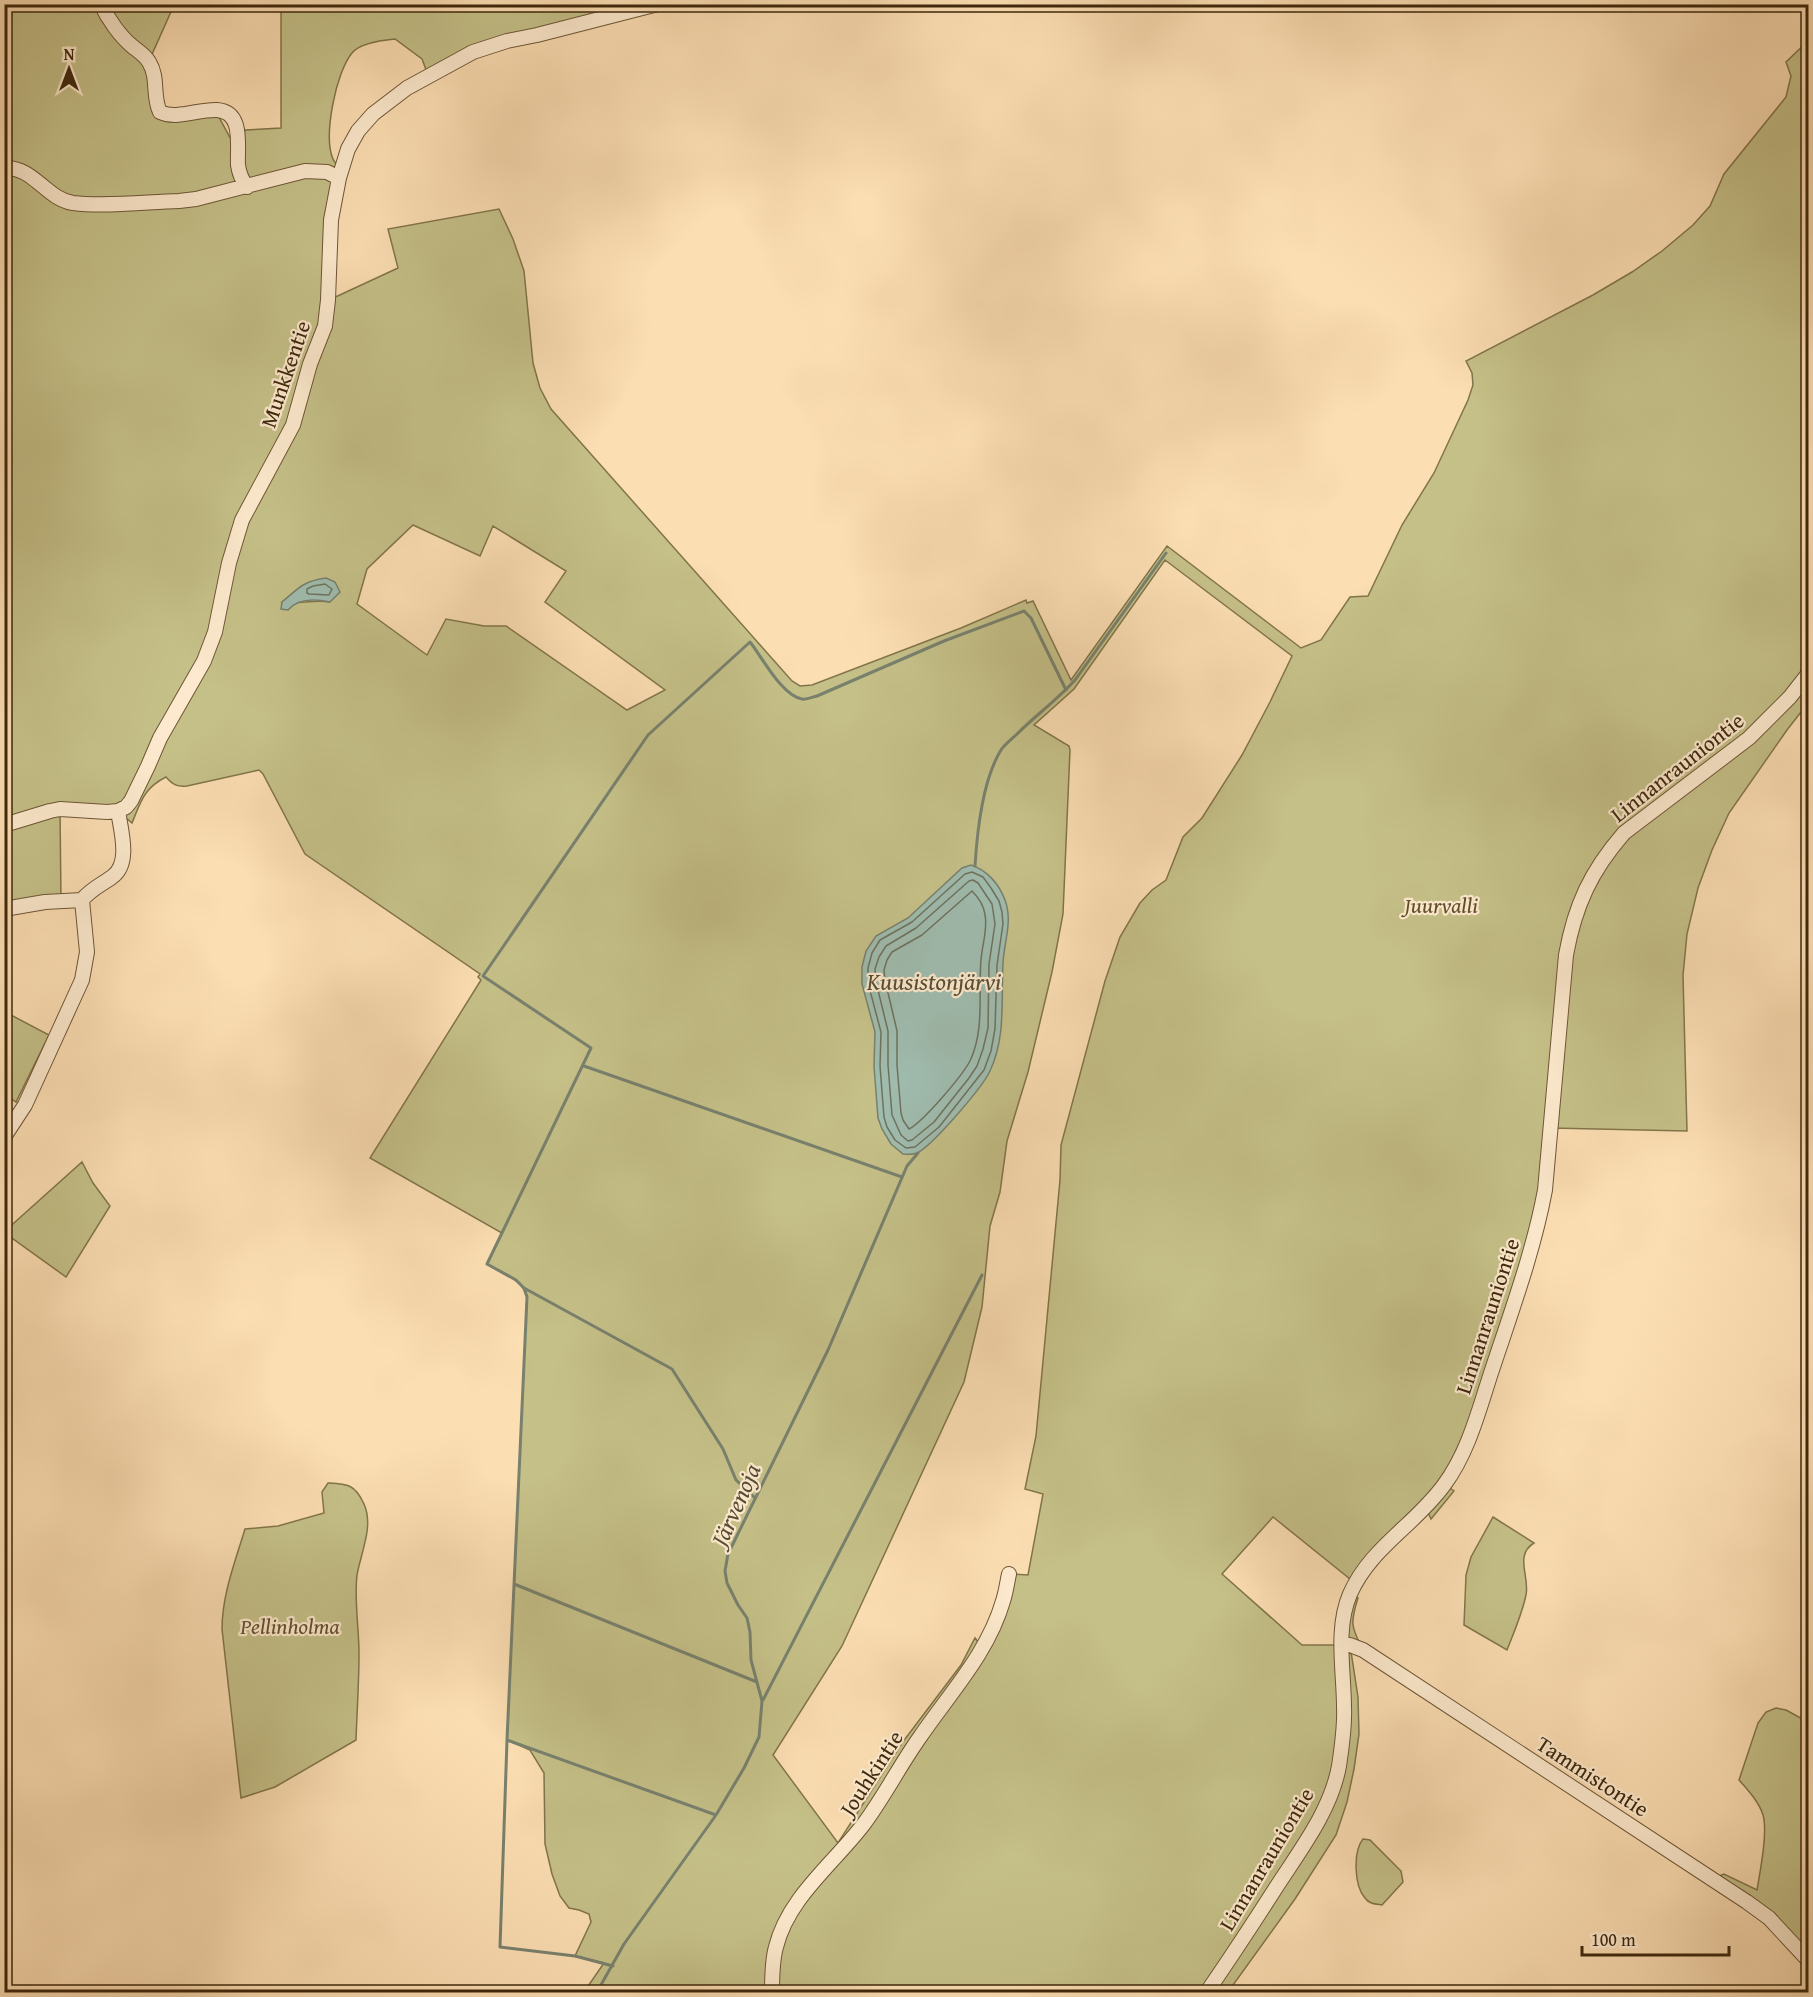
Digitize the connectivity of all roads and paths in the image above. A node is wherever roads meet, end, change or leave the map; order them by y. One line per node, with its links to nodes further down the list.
1 (101, 4): 5 (street)
2 (657, 4): 4 (street, Munkkentie)
3 (4, 168): 5 (street)
4 (339, 178): 5 (street); 7 (street, Munkkentie)
5 (247, 187)
6 (1809, 674): 13 (street, Linnanrauniontie)
7 (118, 811): 8 (street); 9 (street)
8 (4, 825)
9 (82, 900): 10 (street); 11 (street)
10 (4, 909)
11 (4, 1137)
12 (1009, 1574): 15 (street, Jouhkintie)
13 (1342, 1645): 14 (street, Tammistontie); 16 (street, Linnanrauniontie)
14 (1809, 1960)
15 (772, 1992)
16 (1207, 1992)

